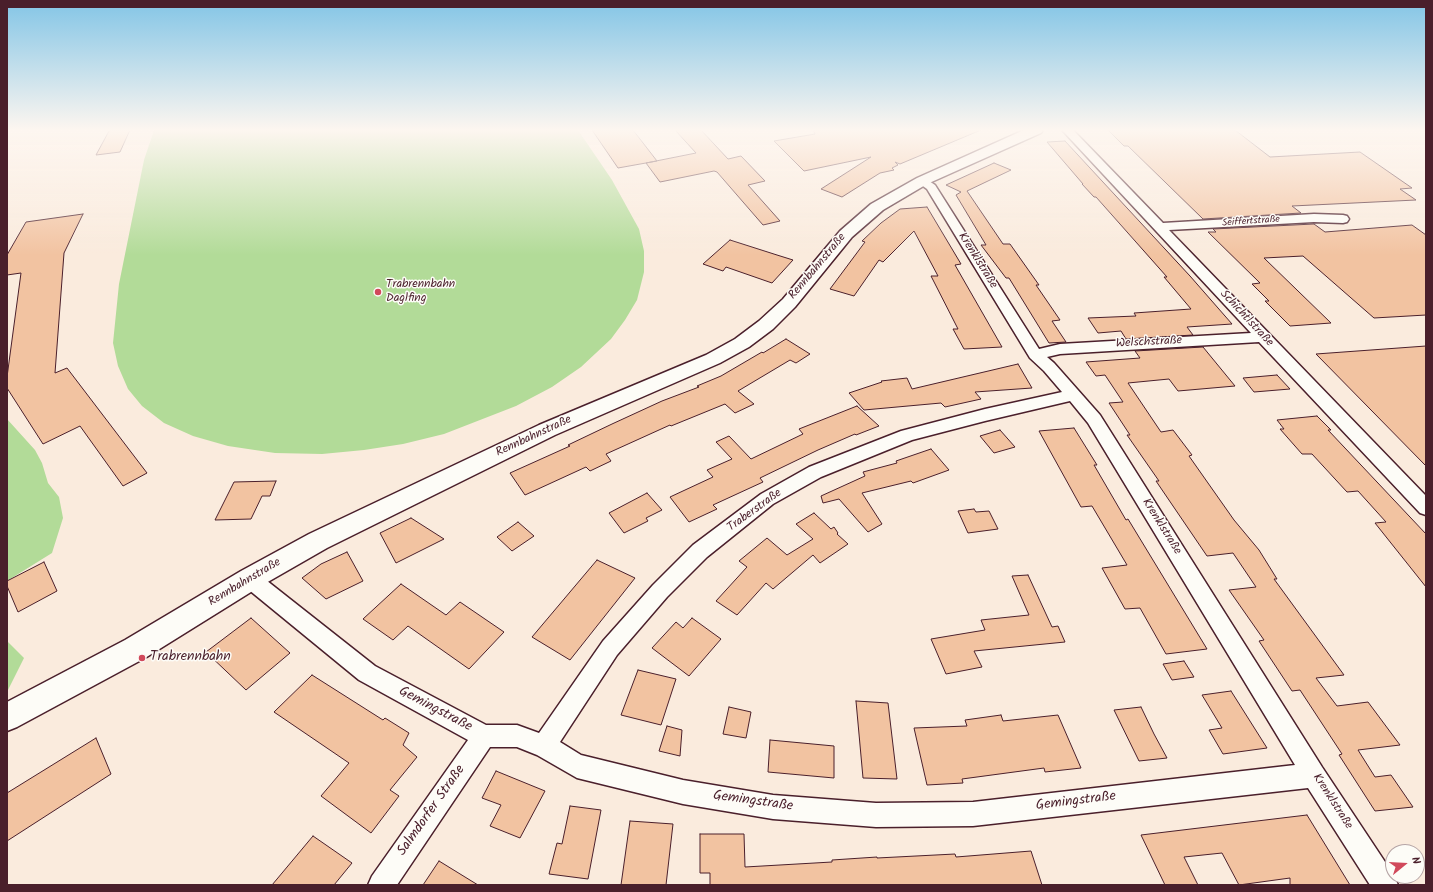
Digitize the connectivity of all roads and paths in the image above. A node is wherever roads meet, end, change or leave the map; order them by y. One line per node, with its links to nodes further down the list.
1 (943, 172): 3 (street, Rennbahnstraße)
2 (1106, 172): 5 (street, Schichtlstraße)
3 (922, 181): 7 (street, Krenklstraße); 10 (street, Rennbahnstraße)
4 (1343, 219): 5 (street, Seiffertstraße)
5 (1159, 227): 6 (street, Schichtlstraße)
6 (1263, 336): 7 (street, Welschstraße); 9 (street, Schichtlstraße)
7 (1035, 355): 8 (street, Krenklstraße)
8 (1074, 395): 13 (street, Traberstraße); 14 (street, Krenklstraße)
9 (1426, 508)
10 (250, 580): 11 (street, Rennbahnstraße); 12 (street, Gemingstraße)
11 (7, 717)
12 (484, 736): 13 (street, Gemingstraße); 15 (street, Salmdorfer Straße)
13 (544, 746): 14 (street, Gemingstraße)
14 (1314, 775): 16 (street, Krenklstraße)
15 (381, 885)
16 (1385, 885)

